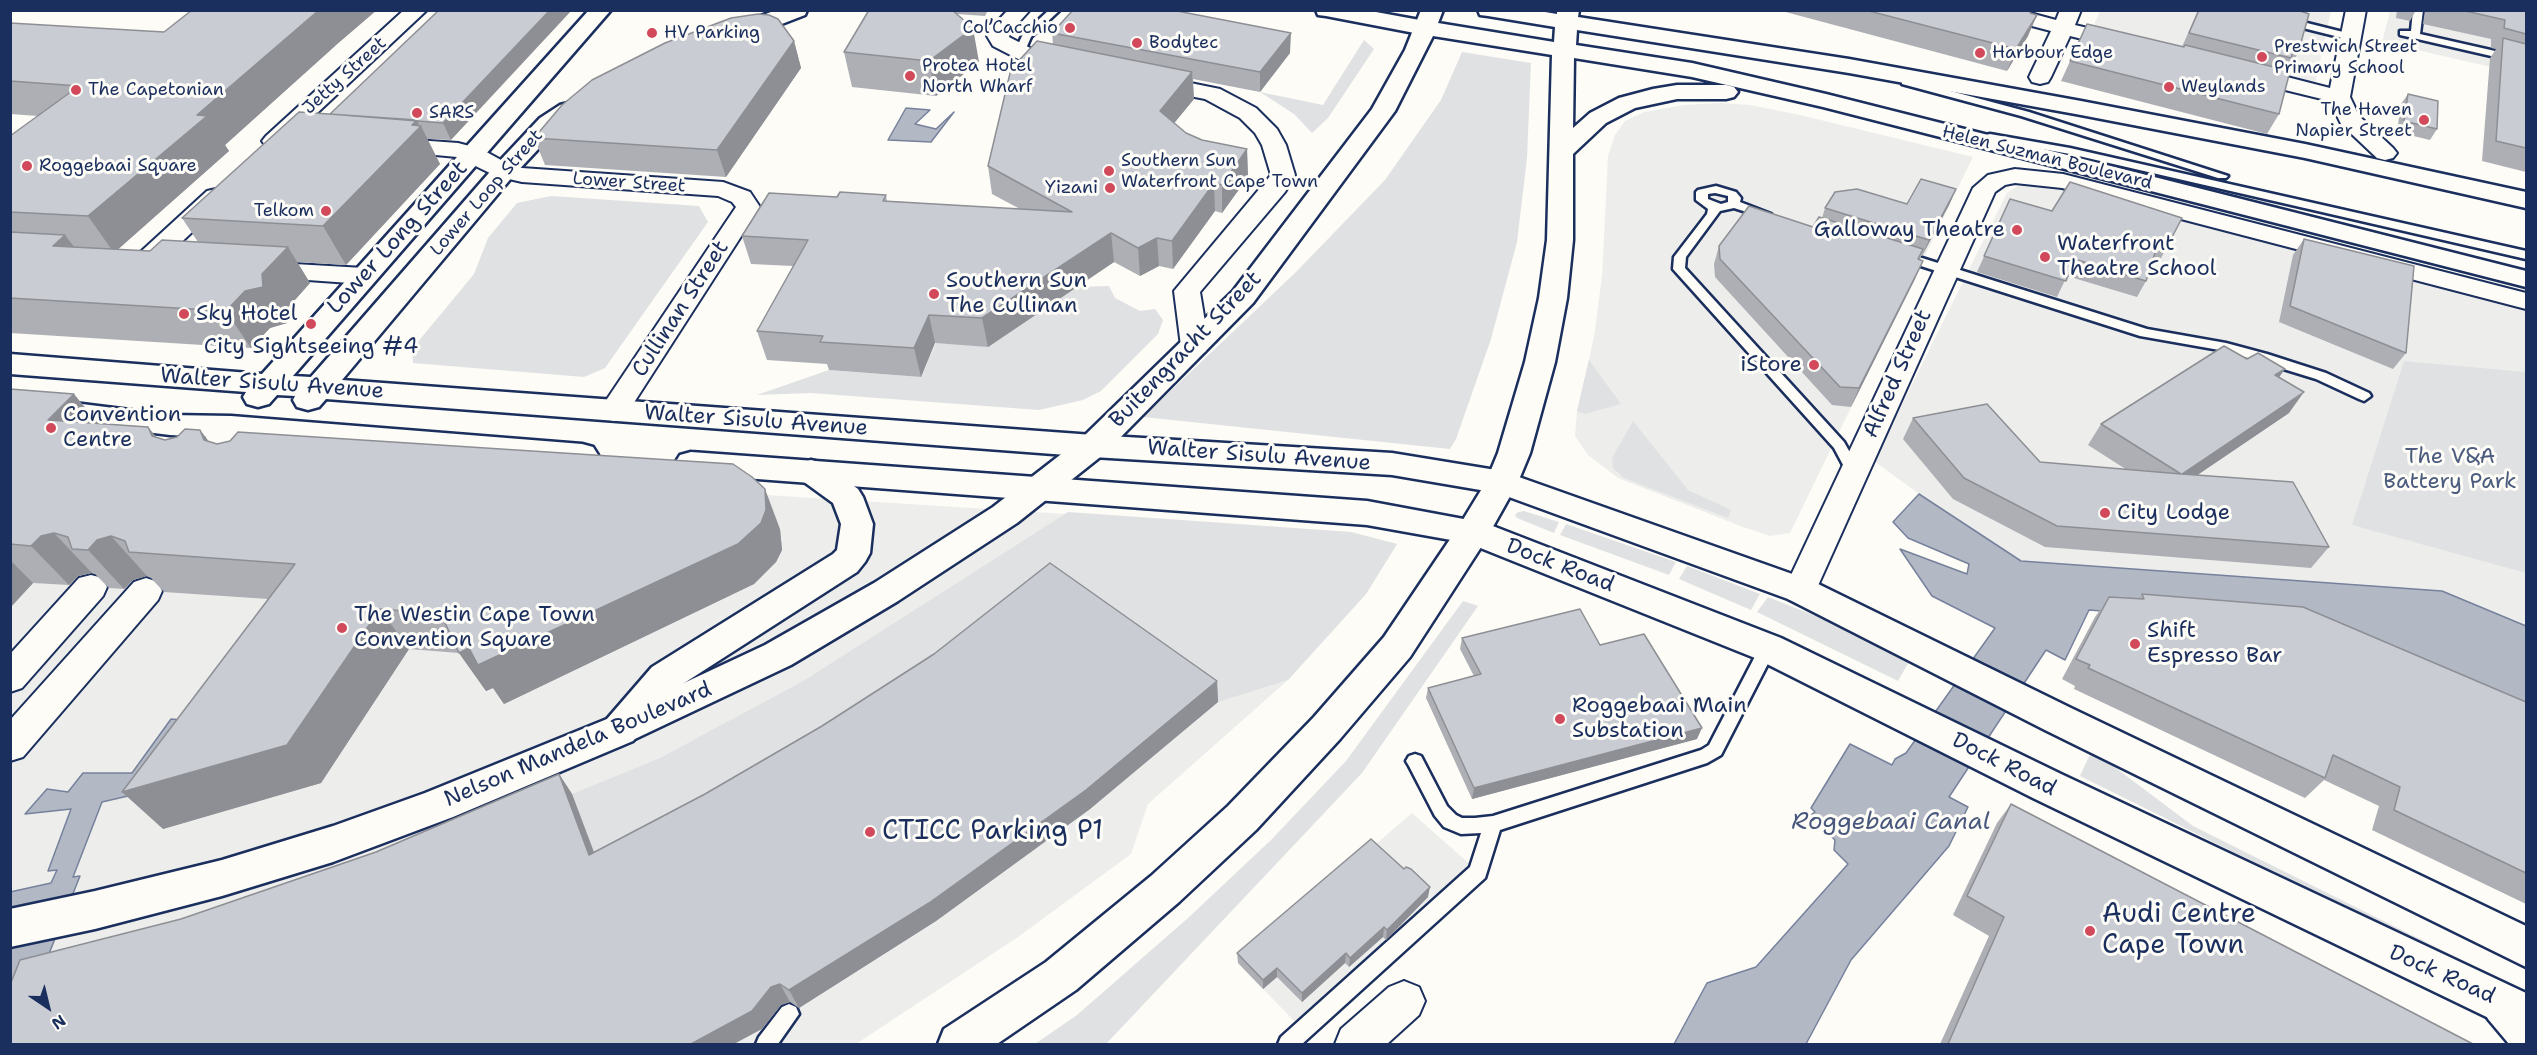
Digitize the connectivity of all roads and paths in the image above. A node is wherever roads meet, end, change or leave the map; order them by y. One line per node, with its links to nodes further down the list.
1 (417, 10): 32 (street, Jetty Street)
2 (602, 10): 36 (main road, Lower Long Street)
3 (797, 10): 18 (main road)
4 (1020, 10): 19 (street)
5 (1055, 10): 19 (lane)
6 (1326, 10): 13 (main road, Helen Suzman Boulevard)
7 (1488, 10): 11 (main road)
8 (1993, 10): 14 (street)
9 (2356, 10): 17 (street)
10 (2418, 10): 16 (lane)
11 (1568, 17): 21 (main road); 23 (main road)
12 (2275, 18): 17 (lane)
13 (1429, 19): 21 (main road, Helen Suzman Boulevard); 53 (main road, Buitengracht Street)
14 (2067, 19): 20 (street); 27 (street)
15 (2404, 33): 16 (lane)
16 (2415, 36): 22 (lane)
17 (2351, 37): 29 (street)
18 (720, 40)
19 (1014, 48): 24 (street)
20 (2144, 48)
21 (1564, 51): 30 (main road, Helen Suzman Boulevard); 34 (main road)
22 (2526, 61)
23 (1849, 66): 39 (main road); 43 (lane)
24 (1085, 68)
25 (2224, 68): 29 (street)
26 (1130, 77): 53 (street)
27 (2040, 77)
28 (591, 97): 37 (main road, Lower Loop Street)
29 (2339, 97): 35 (street)
30 (1827, 101): 31 (main road, Helen Suzman Boulevard); 34 (main road)
31 (1910, 123): 43 (lane); 51 (main road, Helen Suzman Boulevard)
32 (311, 140)
33 (367, 144): 36 (street, Lower Street)
34 (1562, 151): 69 (main road)
35 (2385, 153)
36 (473, 154): 37 (street, Lower Street); 50 (main road, Lower Long Street)
37 (504, 171): 41 (street, Lower Street); 56 (main road, Lower Loop Street)
38 (236, 177): 47 (street)
39 (2526, 200)
40 (1734, 204): 42 (lane); 42 (lane); 44 (lane)
41 (748, 207): 59 (street, Cullinan Street)
42 (1715, 207): 68 (lane)
43 (2320, 207): 46 (lane)
44 (1779, 218)
45 (1890, 252): 49 (lane)
46 (2526, 255)
47 (179, 266)
48 (238, 269): 50 (street)
49 (1946, 270): 52 (street, Alfred Street); 57 (lane); 68 (street, Alfred Street)
50 (364, 276): 55 (main road, Lower Long Street)
51 (2526, 279)
52 (2526, 301)
53 (1195, 346): 62 (main road, Buitengracht Street)
54 (10, 364): 55 (main road, Walter Sisulu Avenue)
55 (270, 384): 56 (main road, Walter Sisulu Avenue); 60 (main road, Lower Long Street)
56 (319, 388): 59 (main road, Walter Sisulu Avenue); 61 (main road, Lower Loop Street)
57 (2364, 396)
58 (10, 405): 60 (main road, Walter Sisulu Avenue)
59 (614, 411): 62 (main road, Walter Sisulu Avenue)
60 (231, 427): 61 (main road, Walter Sisulu Avenue); 66 (street, Lower Long Street)
61 (282, 431): 63 (main road, Walter Sisulu Avenue); 64 (street)
62 (1093, 446): 69 (main road, Walter Sisulu Avenue); 70 (main road, Nelson Mandela Boulevard)
63 (606, 457)
64 (259, 458)
65 (662, 461): 67 (main road, Walter Sisulu Avenue)
66 (197, 468)
67 (811, 471): 70 (main road, Walter Sisulu Avenue); 77 (main road)
68 (1854, 472): 73 (street, Alfred Street)
69 (1502, 482): 71 (main road); 73 (main road)
70 (1039, 490): 71 (main road, Walter Sisulu Avenue); 77 (main road, Nelson Mandela Boulevard)
71 (1473, 532): 75 (main road, Dock Road); 88 (main road)
72 (91, 587): 76 (street)
73 (1800, 590): 82 (main road)
74 (146, 591): 78 (street)
75 (1768, 648): 80 (lane); 83 (main road, Dock Road)
76 (10, 678)
77 (608, 735): 81 (main road, Nelson Mandela Boulevard)
78 (10, 746)
79 (1415, 761): 80 (lane)
80 (1493, 824): 89 (lane)
81 (10, 928)
82 (2526, 947)
83 (2479, 990): 86 (main road, Dock Road); 91 (lane)
84 (1404, 1001): 90 (street)
85 (789, 1014): 87 (lane)
86 (2526, 1015)
87 (766, 1044)
88 (960, 1044)
89 (1288, 1044)
90 (1356, 1044)
91 (2521, 1044)

